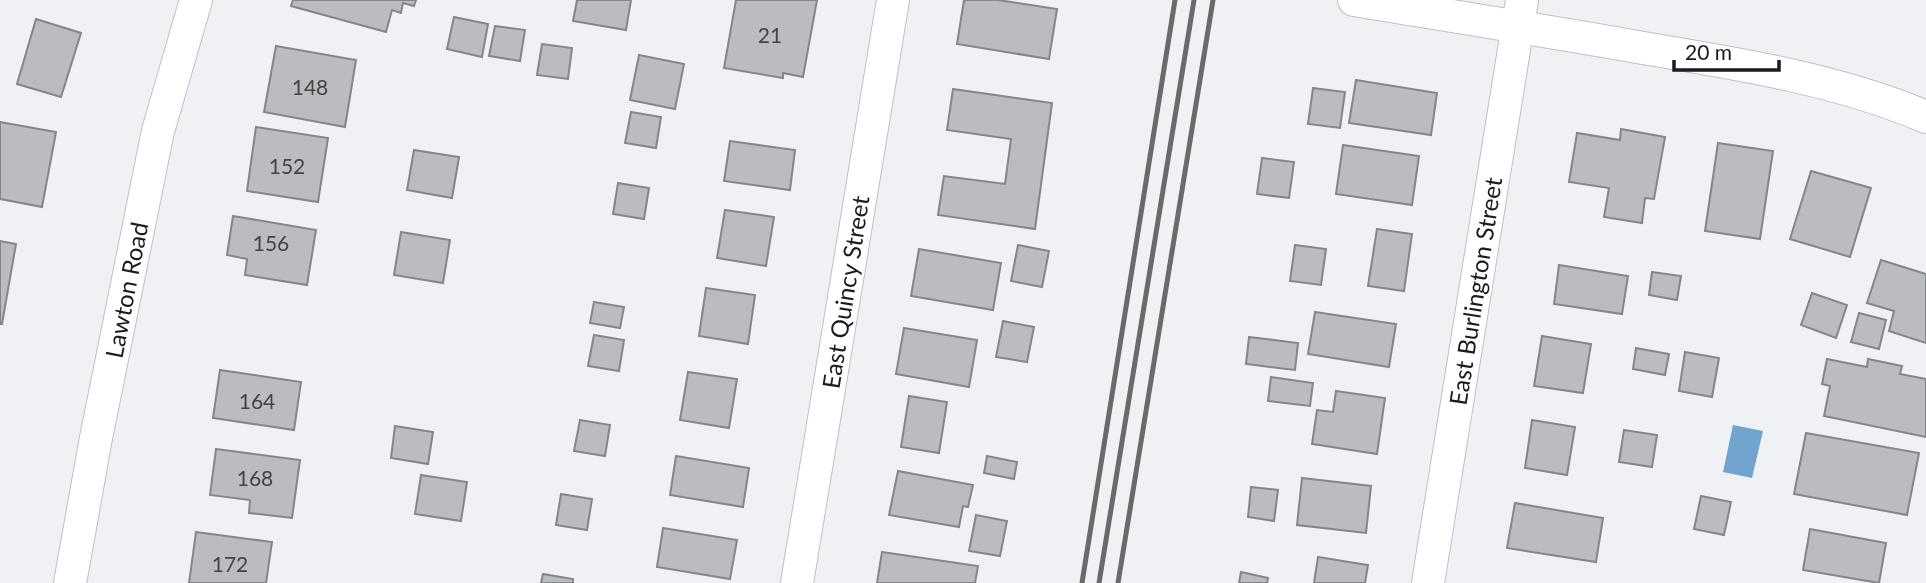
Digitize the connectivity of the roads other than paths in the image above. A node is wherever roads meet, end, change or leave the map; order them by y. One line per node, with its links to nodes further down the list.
1 (196, 0): 6 (street, Lawton Road)
2 (893, 0): 7 (street, East Quincy Street)
3 (1354, 0): 4 (street)
4 (1519, 13): 5 (street); 8 (street, East Burlington Street)
5 (1926, 117)
6 (71, 583)
7 (797, 583)
8 (1427, 583)

